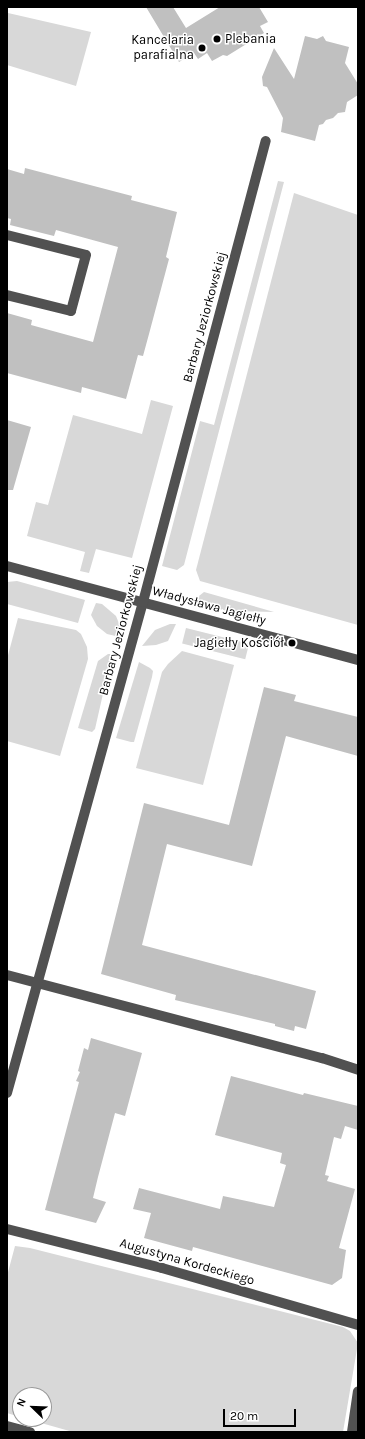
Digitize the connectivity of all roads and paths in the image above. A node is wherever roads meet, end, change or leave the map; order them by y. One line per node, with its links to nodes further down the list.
1 (266, 141): 5 (street, Barbary Jeziorkowskiej)
2 (7, 235): 3 (street)
3 (7, 295)
4 (7, 566): 5 (street, Władysława Jagiełły)
5 (142, 602): 6 (street, Władysława Jagiełły); 8 (street, Barbary Jeziorkowskiej)
6 (358, 660)
7 (7, 975): 8 (street)
8 (38, 982): 9 (street); 10 (street, Barbary Jeziorkowskiej)
9 (358, 1070)
10 (7, 1093)
11 (7, 1229): 12 (street, Augustyna Kordeckiego)
12 (358, 1325)
13 (358, 1391): 16 (street)
14 (7, 1426): 15 (street)
15 (30, 1432)
16 (352, 1432)

